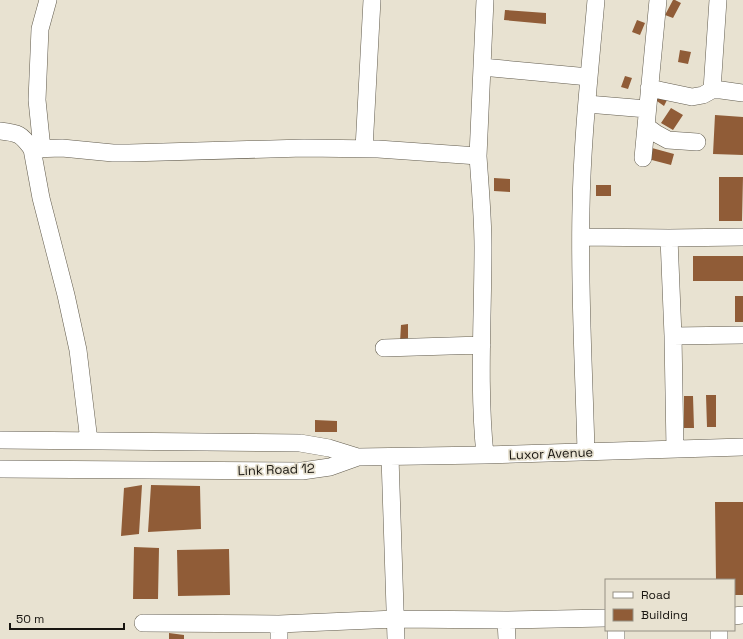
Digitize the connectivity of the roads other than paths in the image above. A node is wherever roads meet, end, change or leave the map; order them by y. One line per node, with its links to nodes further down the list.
1 (48, 0): 17 (street)
2 (372, 0): 18 (street)
3 (485, 0): 7 (street)
4 (596, 0): 8 (street)
5 (658, 0): 9 (street)
6 (718, 0): 10 (street)
7 (482, 67): 8 (street); 19 (street)
8 (589, 77): 12 (street)
9 (649, 88): 10 (street); 13 (street)
10 (712, 90): 11 (street)
11 (743, 93)
12 (587, 104): 13 (street); 21 (street)
13 (647, 109): 14 (street)
14 (646, 126): 16 (street); 20 (street)
15 (0, 131): 17 (street)
16 (697, 142)
17 (37, 149): 18 (street); 29 (street)
18 (364, 149): 19 (street)
19 (478, 156): 26 (street)
20 (643, 158)
21 (581, 237): 23 (street); 32 (street)
22 (743, 237): 23 (street)
23 (669, 238): 25 (street)
24 (743, 334): 25 (street)
25 (673, 336): 31 (street)
26 (482, 345): 27 (street); 33 (street)
27 (384, 348)
28 (0, 440): 29 (street, Link Road 12)
29 (89, 441): 35 (street, Link Road 12)
30 (743, 447): 31 (street, Luxor Avenue)
31 (675, 449): 32 (street, Luxor Avenue)
32 (586, 452): 33 (street, Luxor Avenue)
33 (485, 455): 34 (street, Luxor Avenue)
34 (390, 457): 35 (street, Luxor Avenue); 38 (street)
35 (358, 458): 36 (street, Link Road 12)
36 (0, 469)
37 (605, 618): 39 (street)
38 (396, 619): 39 (street); 41 (street); 42 (street)
39 (506, 620): 43 (street)
40 (143, 623): 41 (street)
41 (279, 632)
42 (396, 639)
43 (507, 639)

